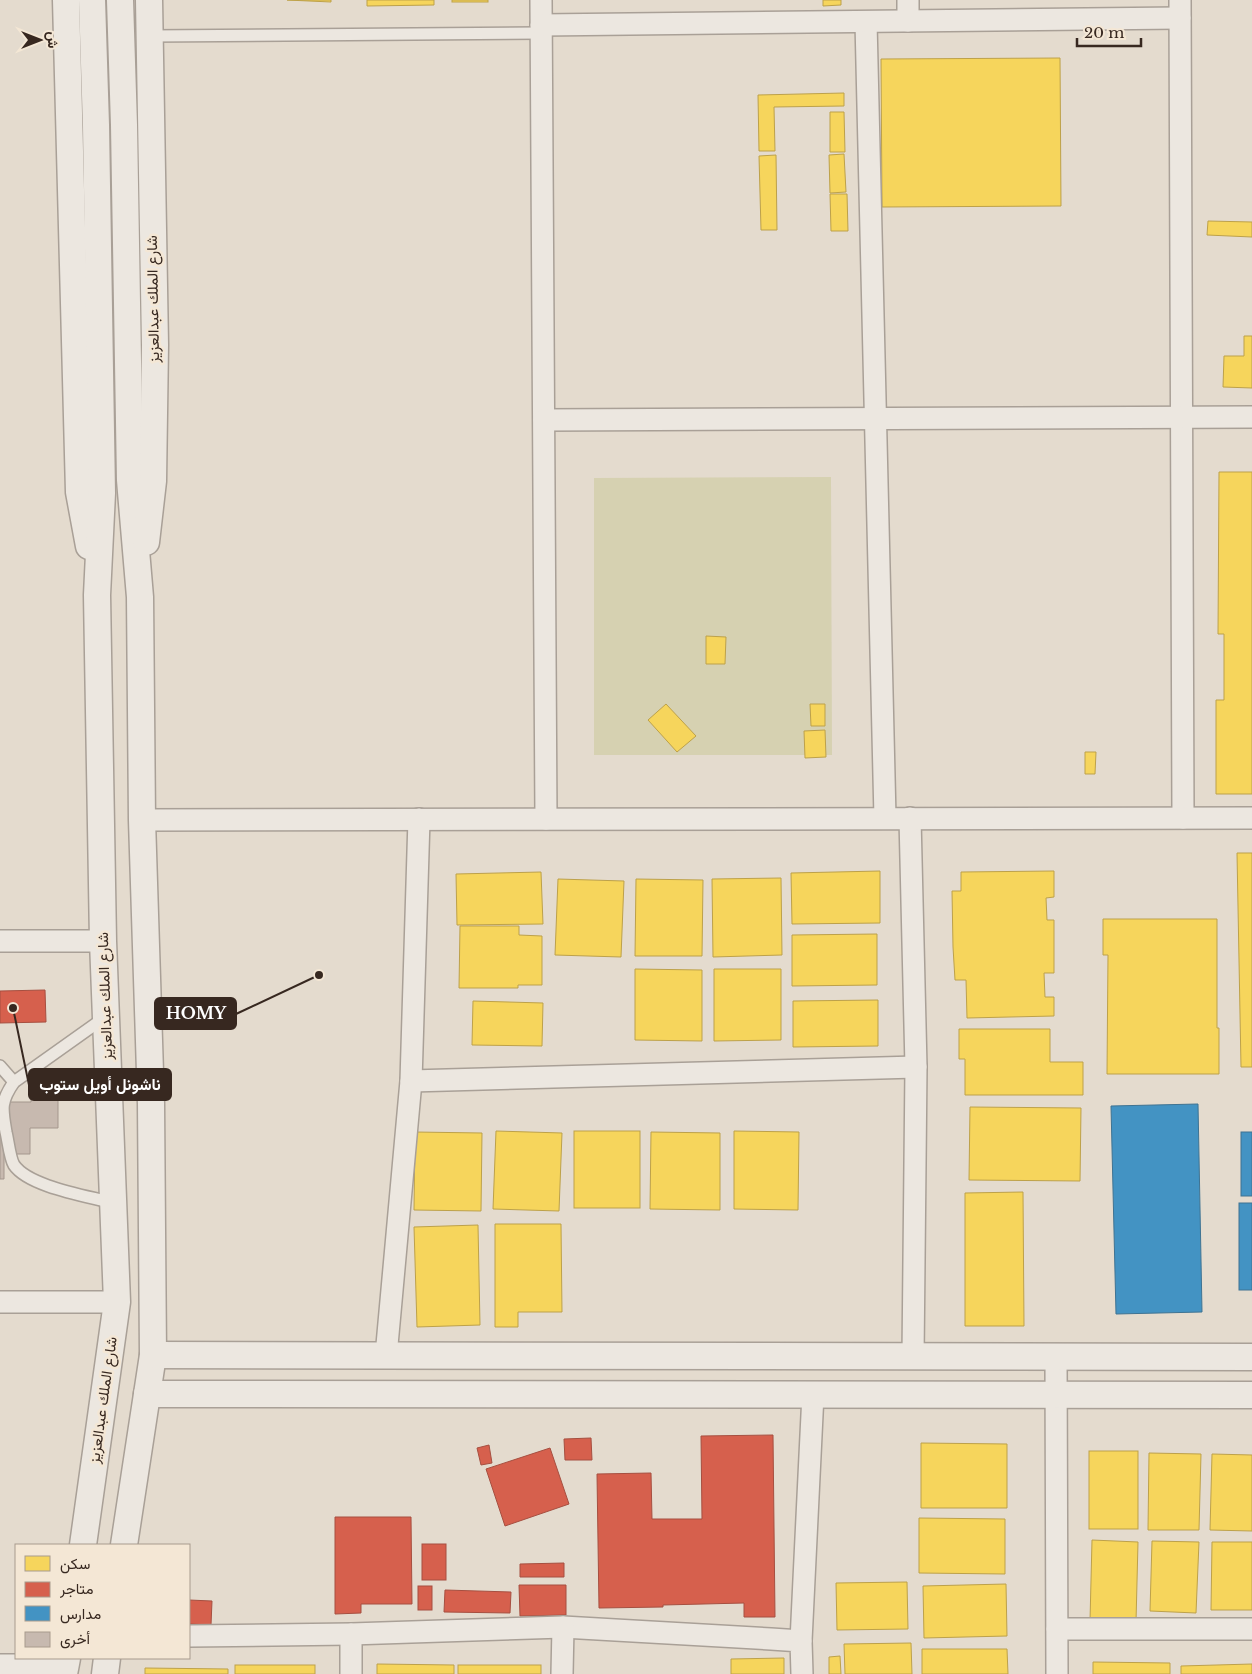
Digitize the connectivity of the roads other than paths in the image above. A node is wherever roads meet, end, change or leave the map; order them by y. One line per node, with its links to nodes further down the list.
1 (66, 0): 16 (street, شارع الملك عبدالعزيز)
2 (92, 0): 16 (street, شارع الملك عبدالعزيز)
3 (120, 0): 17 (street, شارع الملك عبدالعزيز)
4 (149, 0): 11 (street, شارع الملك عبدالعزيز)
5 (541, 0): 10 (street)
6 (908, 0): 8 (street)
7 (1180, 9): 8 (street); 12 (street)
8 (908, 21): 9 (street)
9 (866, 22): 10 (street); 14 (street)
10 (540, 29): 11 (lane); 15 (street)
11 (150, 36): 17 (street, شارع الملك عبدالعزيز)
12 (1182, 417): 13 (street); 14 (street); 20 (street)
13 (1252, 417)
14 (875, 418): 15 (street); 18 (street)
15 (544, 420): 23 (street)
16 (97, 595): 26 (street, شارع الملك عبدالعزيز)
17 (140, 597): 24 (street, شارع الملك عبدالعزيز)
18 (885, 818): 19 (street); 23 (street)
19 (910, 818): 20 (street); 29 (street)
20 (1183, 818): 21 (street)
21 (1252, 818)
22 (419, 819): 23 (street); 24 (street); 30 (street)
23 (546, 819)
24 (142, 820): 35 (street, شارع الملك عبدالعزيز)
25 (0, 941): 26 (street)
26 (103, 941): 27 (street, شارع الملك عبدالعزيز)
27 (106, 1017): 31 (lane); 32 (street, شارع الملك عبدالعزيز)
28 (0, 1066): 31 (lane)
29 (916, 1067): 30 (street); 37 (street)
30 (411, 1081): 36 (street)
31 (14, 1082): 32 (lane)
32 (113, 1203): 34 (street, شارع الملك عبدالعزيز)
33 (0, 1302): 34 (street)
34 (117, 1302): 44 (street, شارع الملك عبدالعزيز)
35 (153, 1356): 36 (street); 40 (street, شارع الملك عبدالعزيز)
36 (386, 1356): 37 (street)
37 (912, 1357): 38 (street)
38 (1056, 1357): 39 (street); 43 (street)
39 (1252, 1357)
40 (147, 1394): 41 (street); 45 (street, شارع الملك عبدالعزيز)
41 (813, 1394): 43 (street); 51 (street)
42 (1252, 1395): 43 (street)
43 (1056, 1396): 47 (street)
44 (83, 1544)
45 (124, 1544)
46 (563, 1627): 49 (street); 51 (street); 57 (street)
47 (1057, 1629): 48 (street); 59 (street)
48 (1252, 1629)
49 (351, 1634): 50 (street); 56 (street)
50 (190, 1636)
51 (801, 1641): 58 (street)
52 (107, 1659): 55 (street)
53 (0, 1665): 54 (street)
54 (66, 1666)
55 (105, 1674)
56 (351, 1674)
57 (562, 1674)
58 (802, 1674)
59 (1057, 1674)

